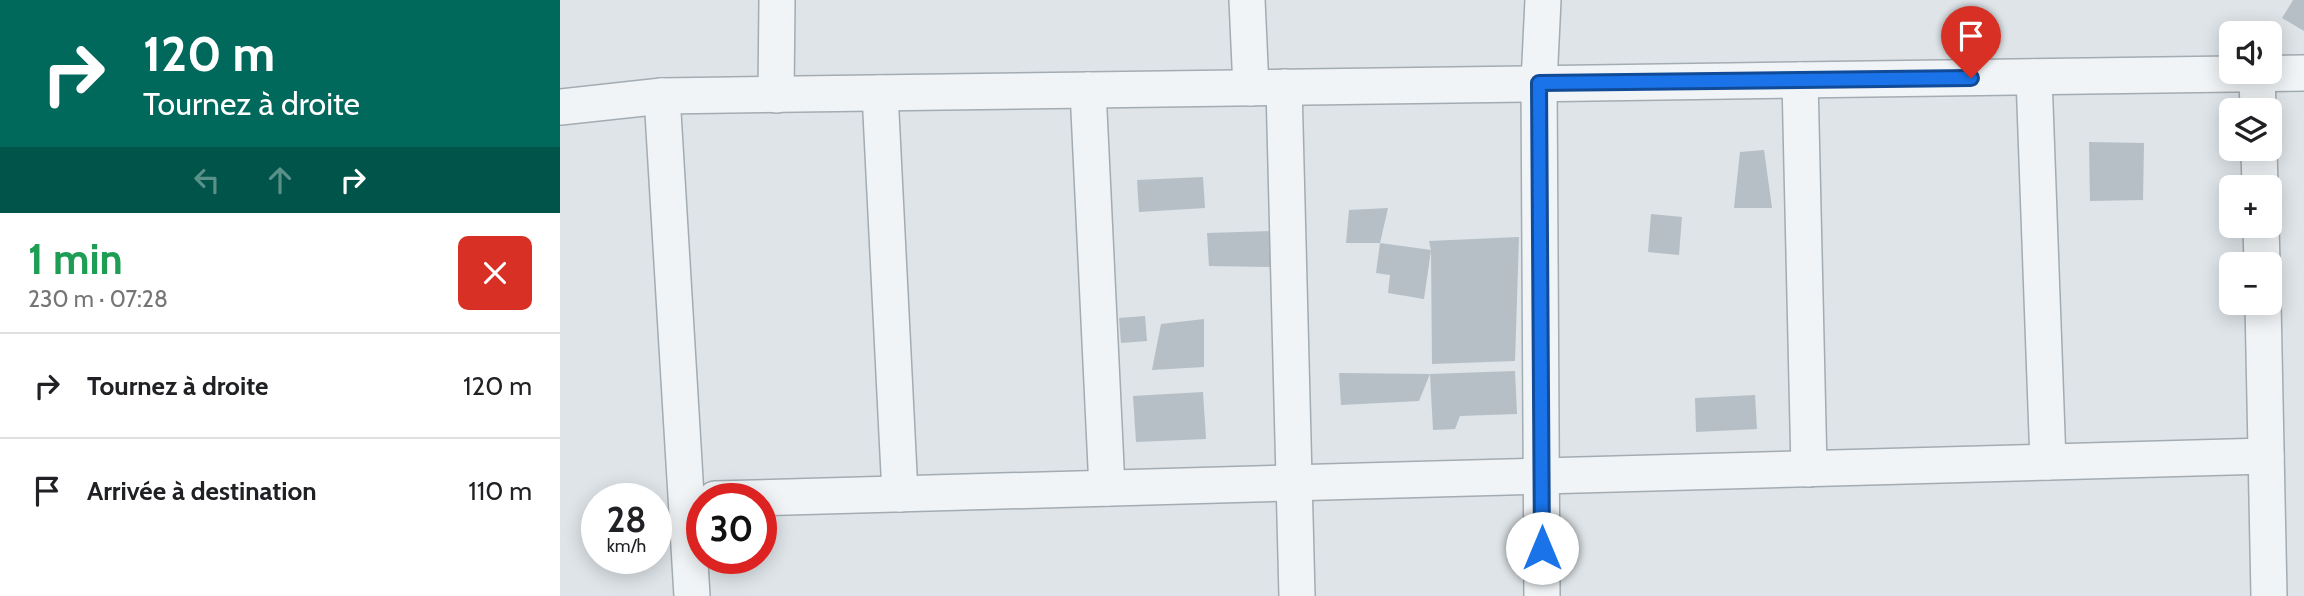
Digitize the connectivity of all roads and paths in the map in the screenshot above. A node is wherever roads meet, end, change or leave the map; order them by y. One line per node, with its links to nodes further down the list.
1 (777, 0): 13 (street)
2 (1247, 0): 10 (street)
3 (1543, 0): 9 (street)
4 (2282, 73): 5 (street)
5 (2304, 73)
6 (2219, 75): 7 (street)
7 (2034, 77): 8 (street); 18 (street)
8 (1800, 80): 9 (street); 19 (street)
9 (1539, 83): 10 (street); 20 (street)
10 (1268, 87): 11 (street); 22 (street)
11 (1088, 90): 12 (street); 23 (street)
12 (880, 93): 13 (street); 24 (street)
13 (776, 94): 14 (street)
14 (662, 96): 15 (street); 21 (street)
15 (560, 107)
16 (2263, 315): 17 (street)
17 (2266, 456): 18 (street); 30 (street)
18 (2048, 462): 19 (street)
19 (1809, 469): 20 (street)
20 (1542, 476): 22 (street); 29 (street)
21 (699, 483)
22 (1294, 483): 23 (street); 28 (street)
23 (1107, 488): 24 (street)
24 (900, 494): 25 (street)
25 (777, 497)
26 (694, 574): 27 (street)
27 (692, 596)
28 (1297, 596)
29 (1542, 596)
30 (2269, 596)

